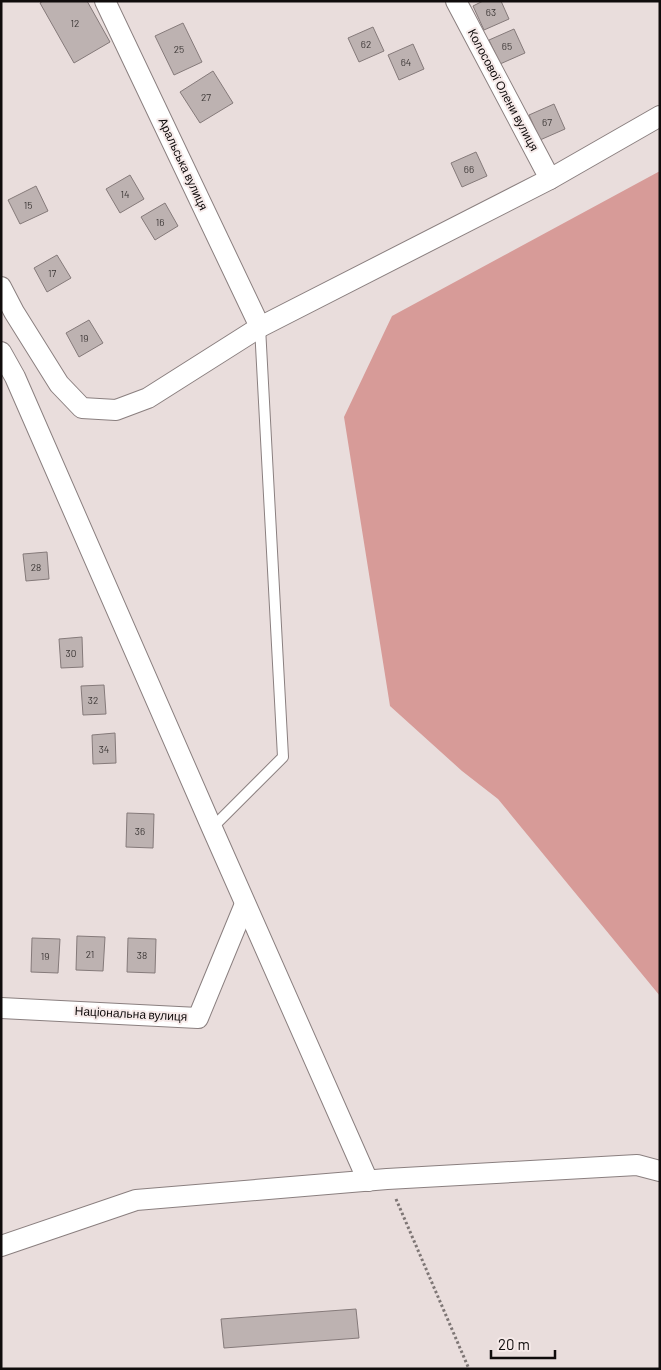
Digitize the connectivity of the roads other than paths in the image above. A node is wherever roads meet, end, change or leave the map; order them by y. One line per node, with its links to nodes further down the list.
1 (105, 1): 6 (street, Аральська вулиця)
2 (456, 1): 4 (street, Колосової Олени вулиця)
3 (660, 116): 4 (street)
4 (550, 179): 6 (street)
5 (1, 287): 6 (street)
6 (260, 327): 8 (lane)
7 (1, 352): 8 (street)
8 (212, 828): 9 (street)
9 (245, 904): 10 (street, Національна вулиця); 12 (street)
10 (1, 1008)
11 (660, 1171): 12 (street)
12 (377, 1180): 13 (street)
13 (1, 1246)

